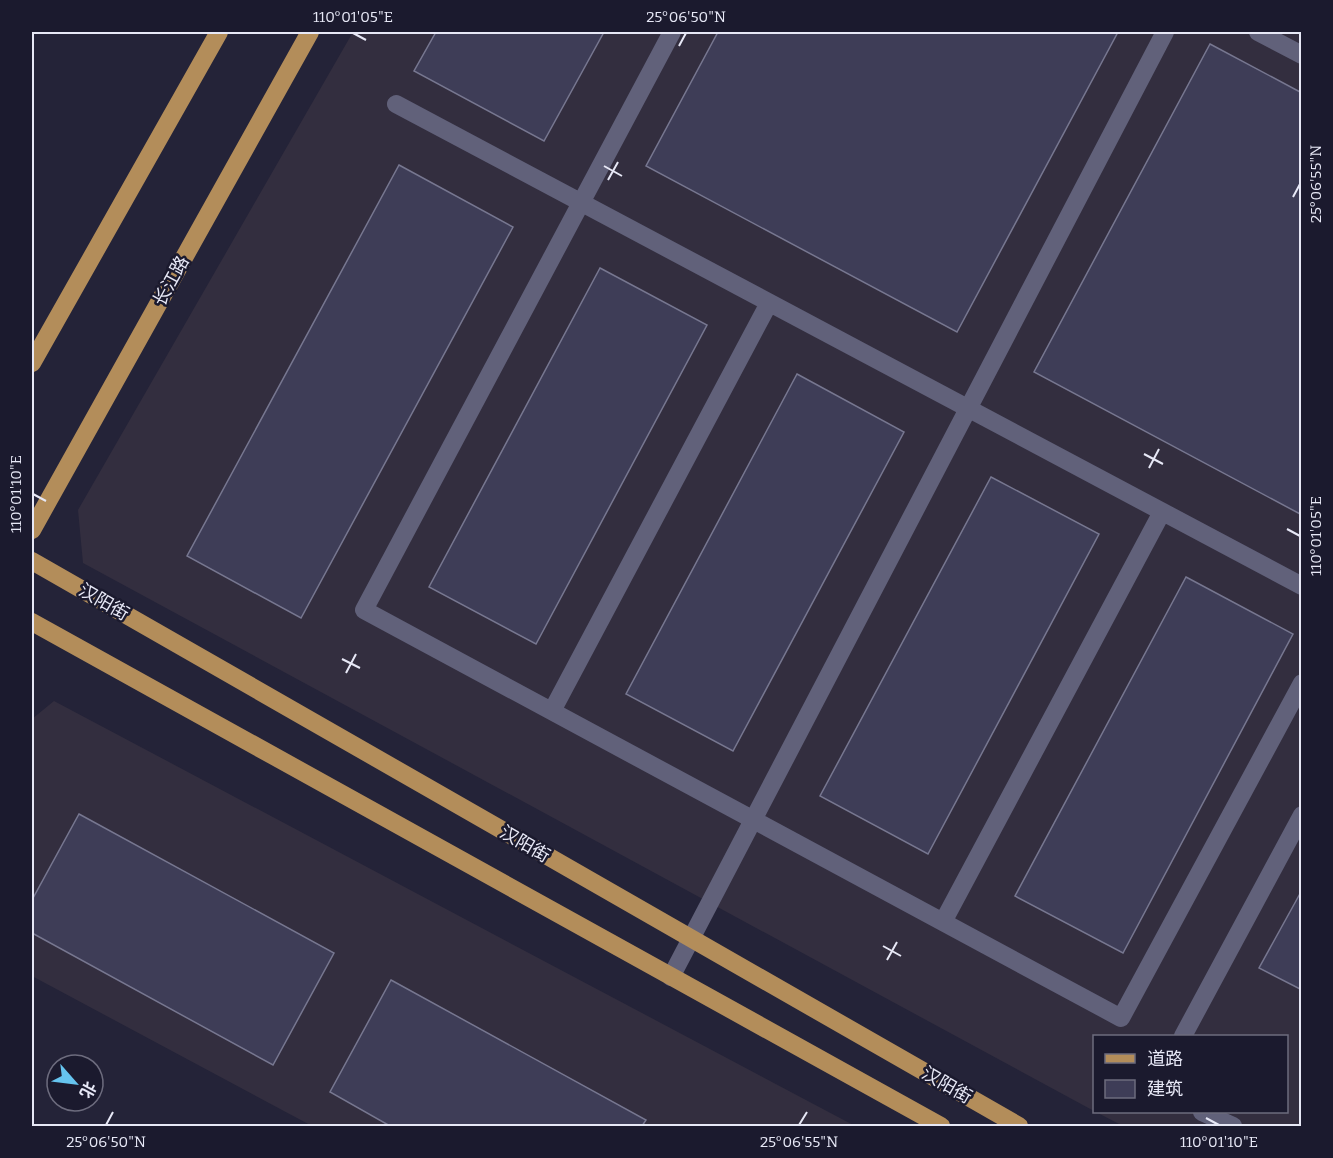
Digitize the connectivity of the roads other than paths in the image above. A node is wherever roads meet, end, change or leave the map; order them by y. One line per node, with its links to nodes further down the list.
1 (219, 32): 10 (main road)
2 (310, 32): 13 (main road, 长江路)
3 (672, 32): 8 (lane)
4 (1165, 32): 11 (lane)
5 (1258, 32): 6 (lane)
6 (1302, 55)
7 (396, 104): 8 (lane)
8 (581, 202): 9 (lane); 18 (lane)
9 (769, 303): 11 (lane); 18 (lane)
10 (32, 363)
11 (968, 409): 12 (lane); 20 (lane)
12 (1162, 512): 15 (lane); 21 (lane)
13 (32, 530)
14 (32, 561): 22 (main road, 汉阳街)
15 (1302, 586)
16 (32, 622): 23 (main road)
17 (1302, 683): 21 (lane)
18 (552, 711): 20 (lane)
19 (1302, 815): 24 (lane)
20 (753, 820): 21 (lane); 22 (lane)
21 (943, 922)
22 (691, 938): 23 (lane); 27 (main road, 汉阳街)
23 (671, 977): 26 (main road)
24 (1184, 1035)
25 (1204, 1113): 28 (lane)
26 (941, 1126)
27 (1019, 1126)
28 (1233, 1126)

